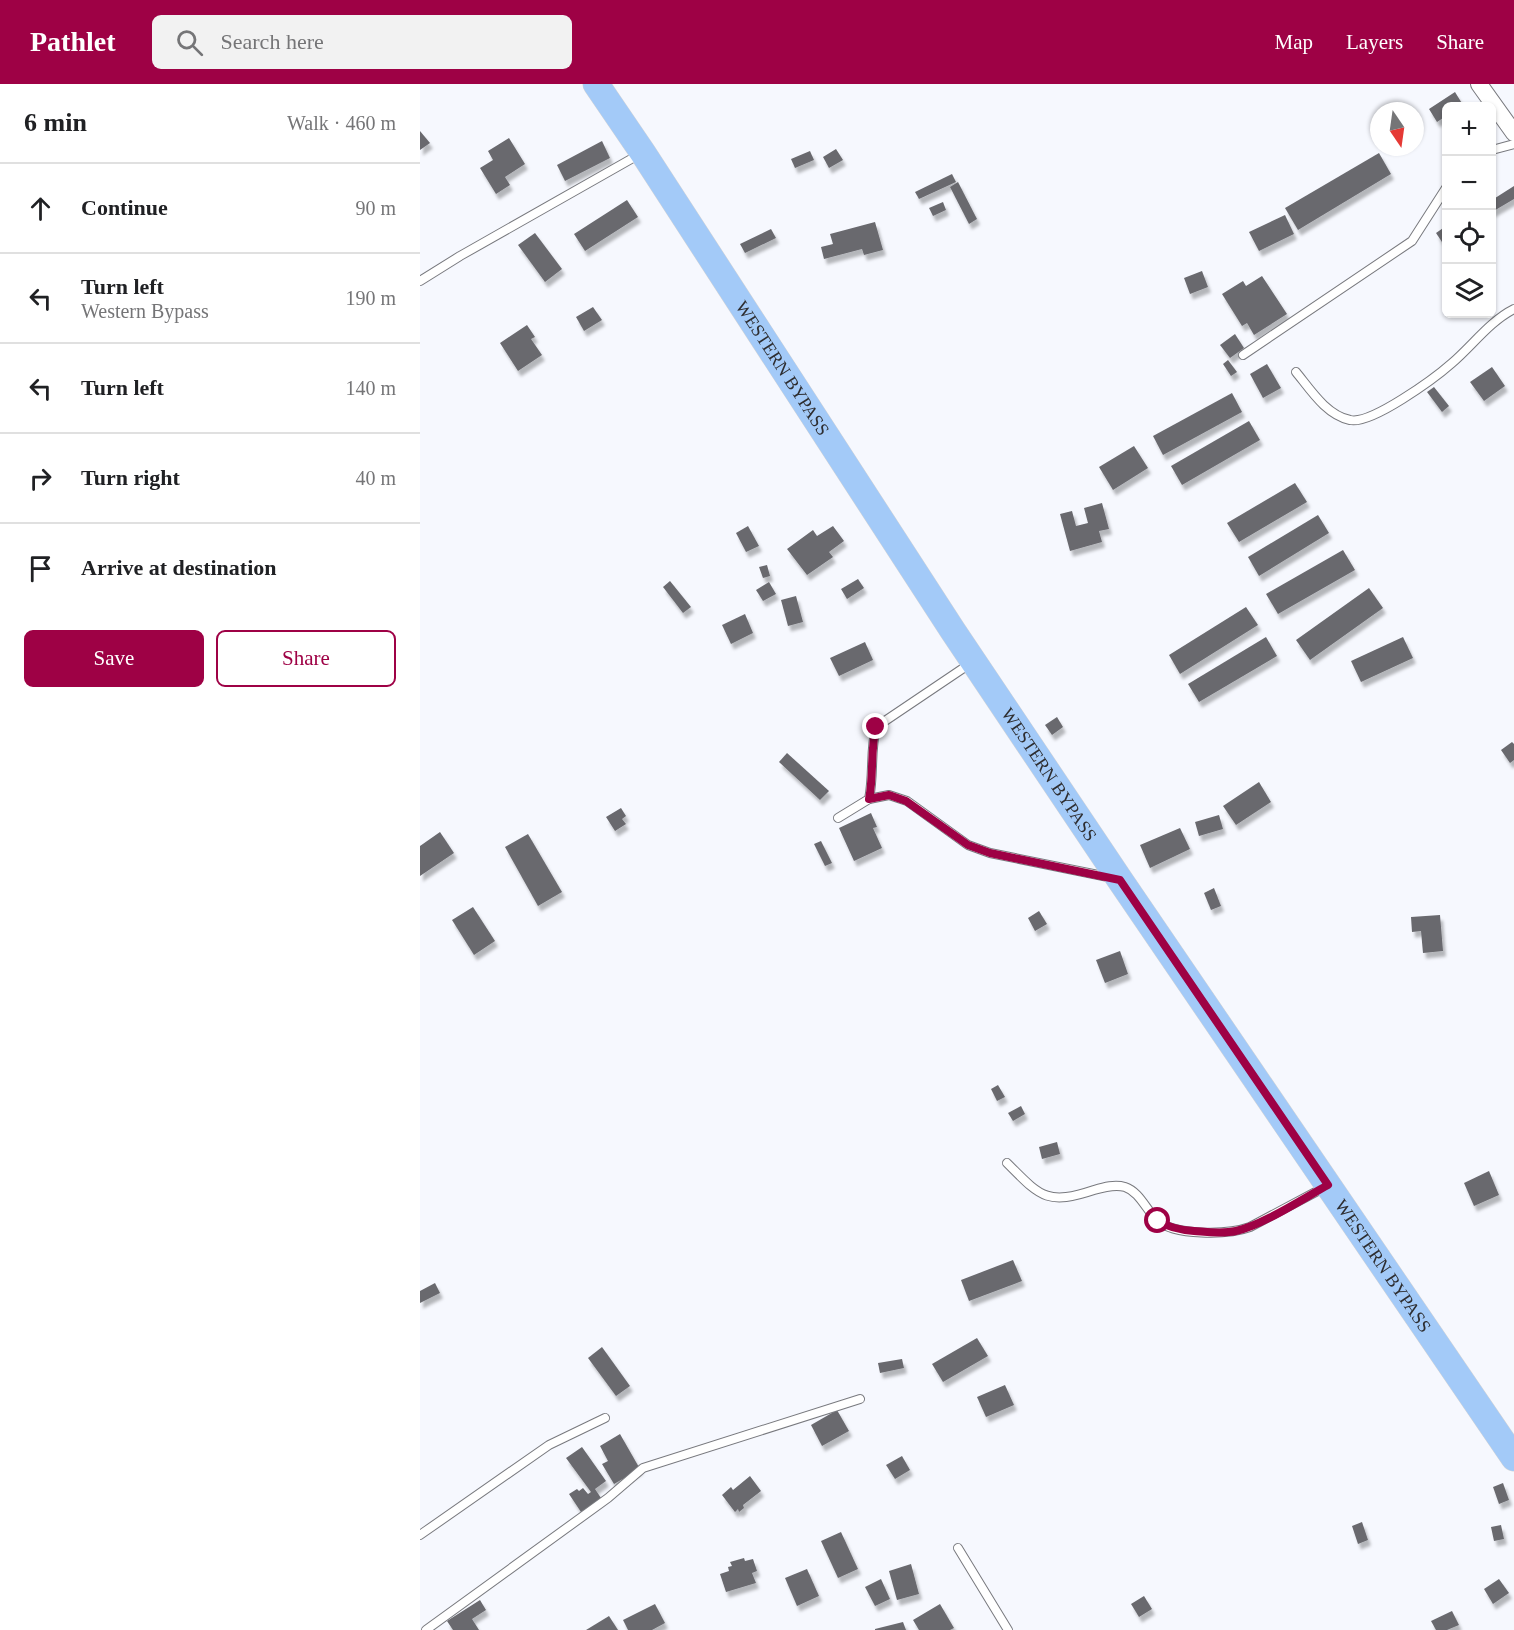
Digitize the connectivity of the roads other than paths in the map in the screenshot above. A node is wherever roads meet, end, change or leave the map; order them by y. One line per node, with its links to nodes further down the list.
1 (596, 84): 6 (main road, WESTERN BYPASS)
2 (1479, 84): 3 (street)
3 (1514, 133)
4 (1514, 144): 5 (lane)
5 (1496, 149)
6 (643, 153): 8 (lane); 12 (main road, WESTERN BYPASS)
7 (1442, 194): 10 (lane)
8 (420, 282)
9 (1514, 309): 11 (lane)
10 (1243, 355)
11 (1296, 372)
12 (974, 662): 13 (lane); 15 (main road, WESTERN BYPASS)
13 (869, 799): 14 (lane); 15 (lane)
14 (838, 818)
15 (1120, 880): 17 (main road, WESTERN BYPASS)
16 (1007, 1163): 17 (lane)
17 (1328, 1185): 20 (main road, WESTERN BYPASS)
18 (860, 1399): 23 (lane)
19 (605, 1418): 21 (lane)
20 (1514, 1458)
21 (420, 1535)
22 (958, 1548): 24 (lane)
23 (426, 1630)
24 (1008, 1630)

